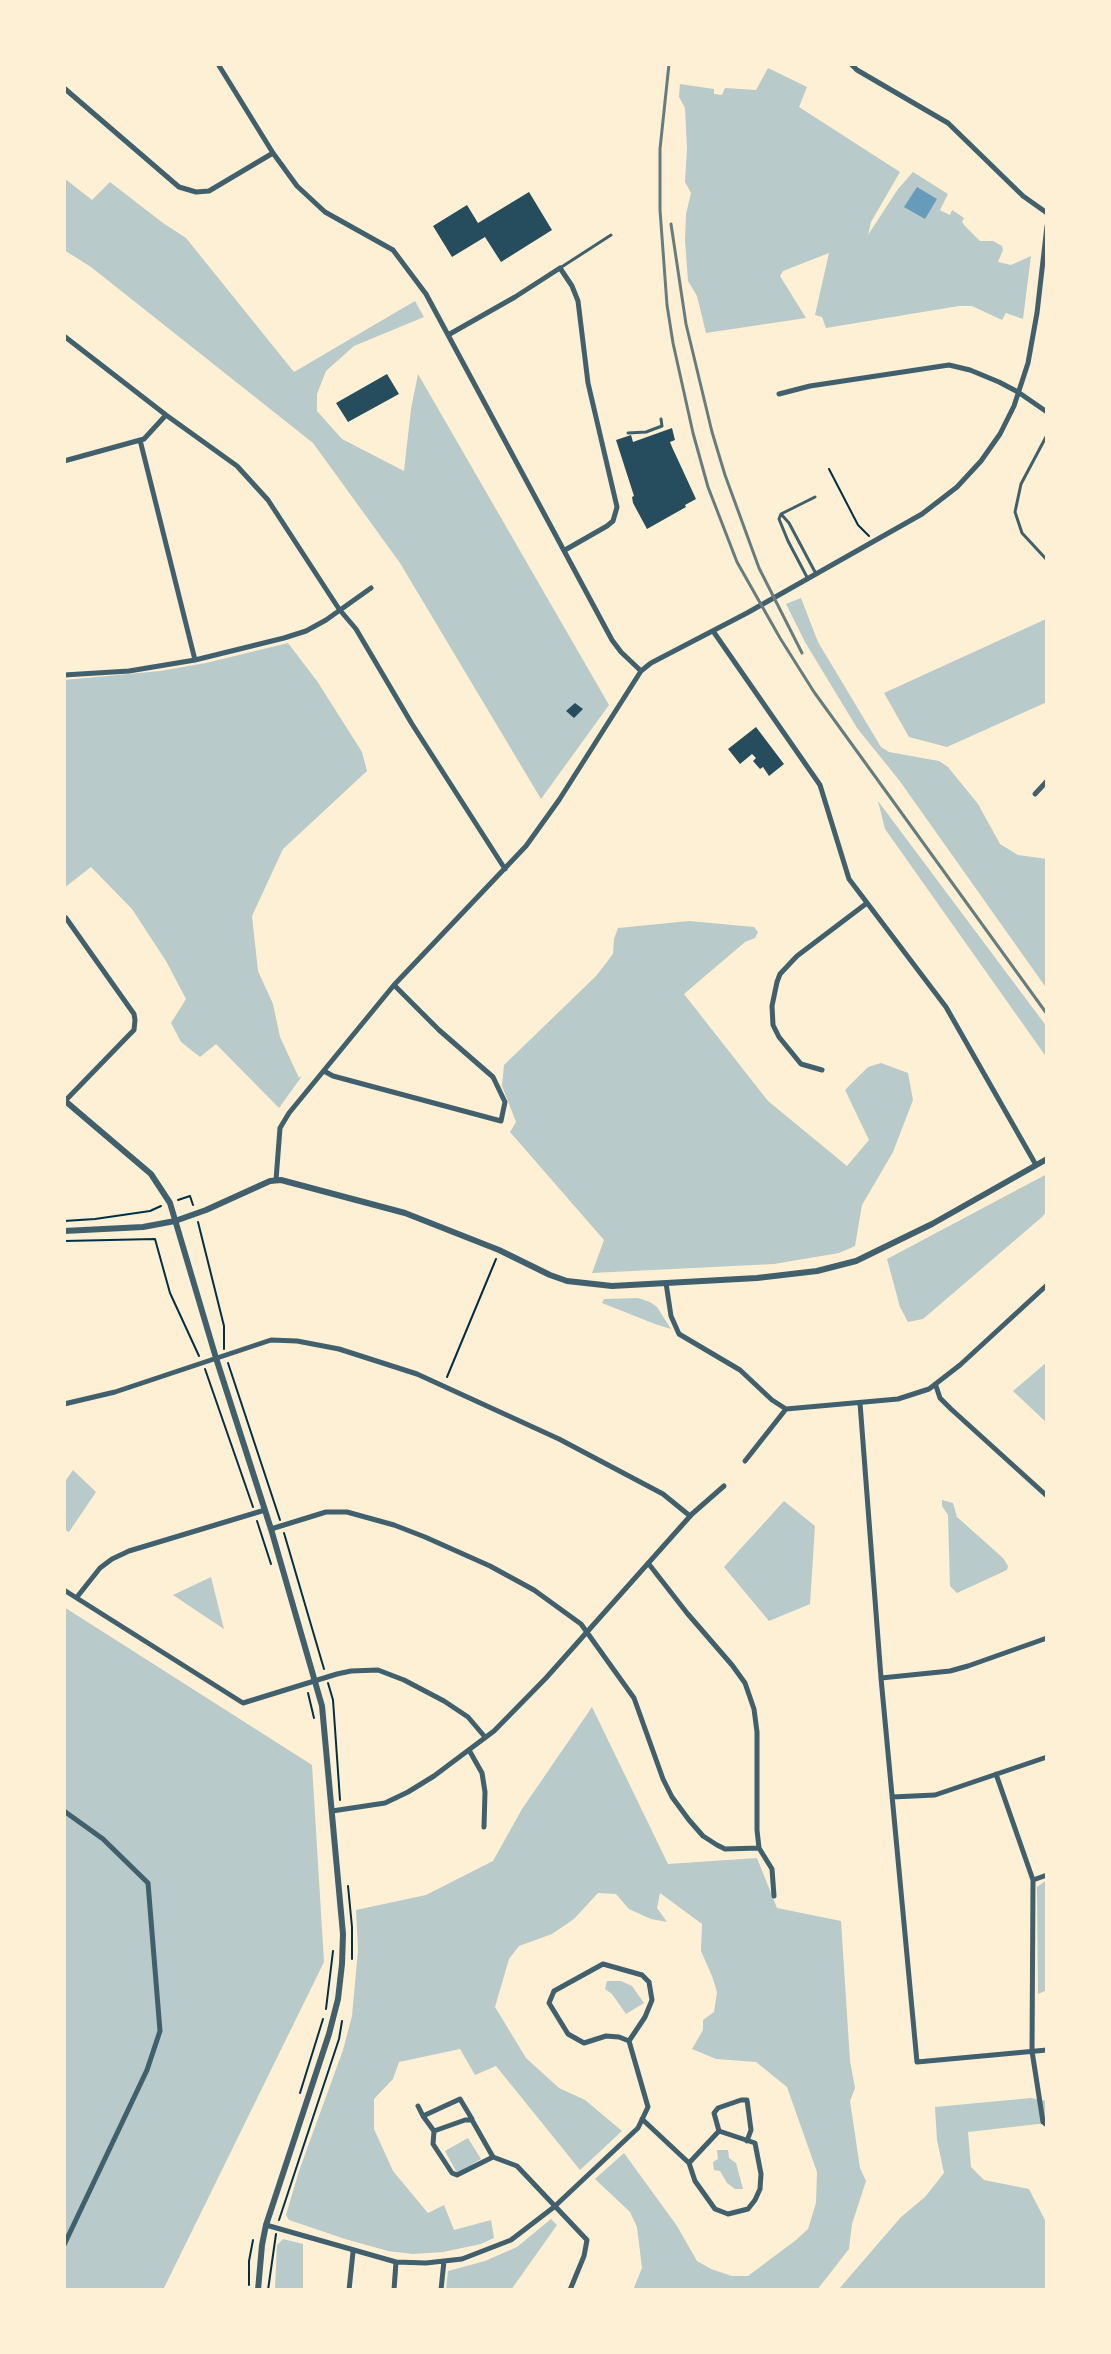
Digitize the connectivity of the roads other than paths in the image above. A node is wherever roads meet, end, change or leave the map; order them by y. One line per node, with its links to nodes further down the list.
1 (218, 64): 4 (street)
2 (851, 64): 5 (street)
3 (64, 88): 4 (street)
4 (273, 153): 9 (street)
5 (1047, 213)
6 (1047, 226): 11 (street)
7 (611, 235): 8 (lane)
8 (560, 268): 9 (street); 22 (street)
9 (448, 335): 22 (street)
10 (64, 336): 14 (street)
11 (1018, 392): 12 (street); 13 (street); 24 (street)
12 (779, 394)
13 (1047, 412)
14 (166, 415): 18 (street); 27 (street)
15 (661, 419): 16 (lane)
16 (628, 433)
17 (1047, 435): 23 (lane)
18 (140, 440): 19 (street); 29 (street)
19 (64, 461)
20 (815, 497): 21 (lane)
21 (781, 514): 24 (lane); 25 (lane)
22 (565, 550): 30 (street)
23 (1047, 560)
24 (816, 574): 25 (street)
25 (808, 579): 28 (street)
26 (371, 588): 27 (street)
27 (339, 609): 29 (street); 34 (street)
28 (713, 631): 30 (street); 35 (street)
29 (195, 660): 31 (street)
30 (641, 671): 34 (street)
31 (64, 675)
32 (1047, 781): 33 (street)
33 (1035, 794)
34 (505, 869): 37 (street)
35 (867, 903): 38 (street); 42 (street)
36 (66, 918): 40 (street)
37 (394, 985): 39 (street); 39 (street)
38 (822, 1070)
39 (324, 1071): 43 (street)
40 (65, 1100): 44 (street)
41 (1047, 1159): 42 (street)
42 (1036, 1165): 46 (street)
43 (276, 1180): 44 (street); 46 (street)
44 (175, 1221): 45 (street); 48 (street)
45 (64, 1231)
46 (666, 1283): 52 (street)
47 (1047, 1285): 49 (street)
48 (216, 1358): 51 (street); 56 (street); 57 (street)
49 (936, 1386): 50 (street); 55 (street)
50 (860, 1403): 52 (street); 64 (street)
51 (64, 1404)
52 (786, 1409): 53 (street)
53 (745, 1461)
54 (724, 1486): 57 (street)
55 (1047, 1496)
56 (265, 1510): 58 (street); 61 (street)
57 (690, 1516): 59 (street)
58 (271, 1529): 62 (street); 65 (street)
59 (648, 1563): 62 (street); 74 (street)
60 (64, 1590): 61 (street)
61 (77, 1597): 65 (street)
62 (587, 1632): 66 (street); 74 (street)
63 (1047, 1638): 64 (street)
64 (881, 1678): 70 (street)
65 (316, 1681): 66 (street); 72 (street)
66 (485, 1737): 67 (street)
67 (469, 1750): 72 (street); 73 (street)
68 (1047, 1757): 69 (street)
69 (996, 1774): 70 (street); 76 (street)
70 (892, 1797): 80 (street)
71 (64, 1811): 93 (street)
72 (332, 1811): 92 (street)
73 (484, 1827)
74 (759, 1848): 77 (street)
75 (1047, 1875): 76 (street)
76 (1033, 1880): 80 (street)
77 (774, 1896)
78 (629, 2041): 78 (street); 83 (street)
79 (1047, 2050): 80 (street)
80 (1032, 2051): 85 (street)
81 (418, 2106): 82 (street)
82 (423, 2116): 84 (street); 86 (street)
83 (642, 2119): 90 (street); 91 (street)
84 (472, 2120): 86 (street); 89 (street)
85 (1047, 2125)
86 (434, 2131): 89 (street)
87 (719, 2131): 88 (street); 88 (street); 90 (street)
88 (747, 2141): 90 (street)
89 (493, 2157): 91 (street)
90 (689, 2163)
91 (554, 2207): 95 (street); 101 (street)
92 (266, 2225): 94 (street); 97 (street)
93 (64, 2245)
94 (353, 2252): 96 (street); 98 (street)
95 (444, 2261): 96 (street); 100 (street)
96 (396, 2262): 99 (street)
97 (258, 2290)
98 (349, 2290)
99 (394, 2290)
100 (441, 2290)
101 (570, 2290)

